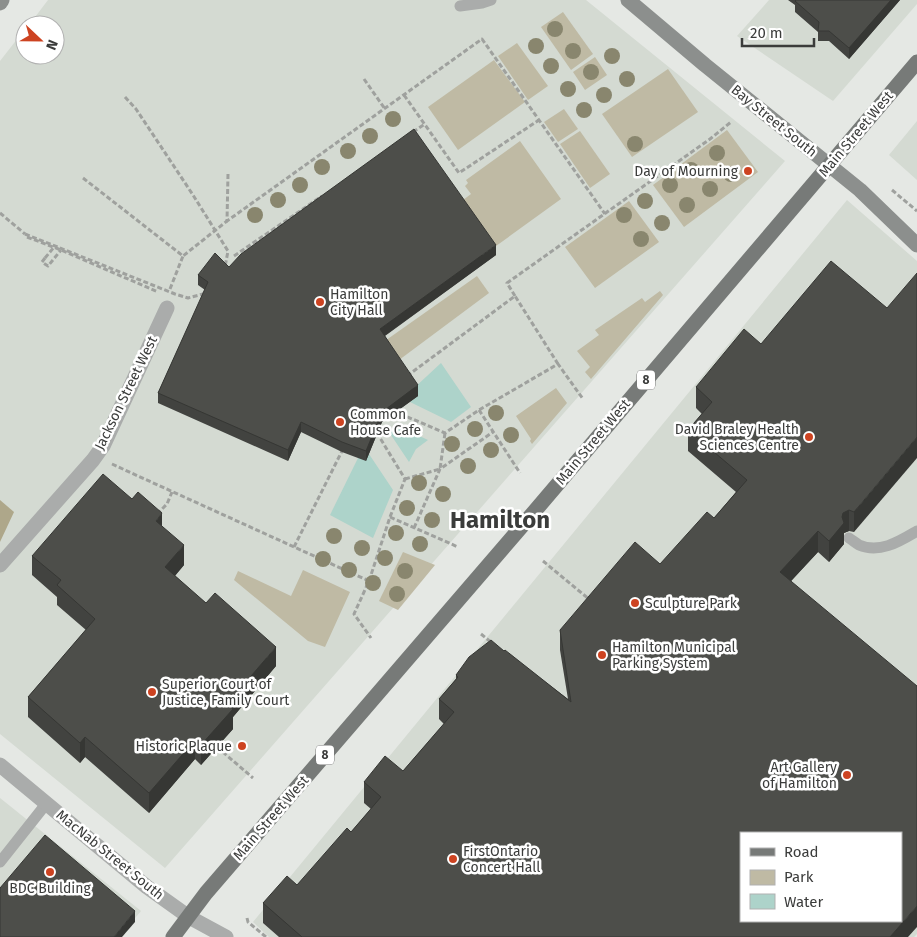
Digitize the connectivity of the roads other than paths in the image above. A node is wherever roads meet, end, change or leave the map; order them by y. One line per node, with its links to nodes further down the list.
1 (491, 0): 3 (lane)
2 (628, 0): 5 (street, Bay Street South)
3 (464, 2)
4 (917, 62): 5 (main road, Main Street West / 8)
5 (829, 166): 6 (street, Bay Street South); 14 (main road, Main Street West / 8)
6 (917, 244)
7 (167, 302): 10 (street, Jackson Street West)
8 (917, 531): 9 (lane)
9 (849, 538)
10 (0, 565)
11 (0, 765): 12 (street, MacNab Street South)
12 (46, 804): 13 (lane); 14 (street, MacNab Street South)
13 (0, 862)
14 (189, 917): 15 (main road, Main Street West / 8); 16 (street, MacNab Street South)
15 (177, 936)
16 (226, 937)

